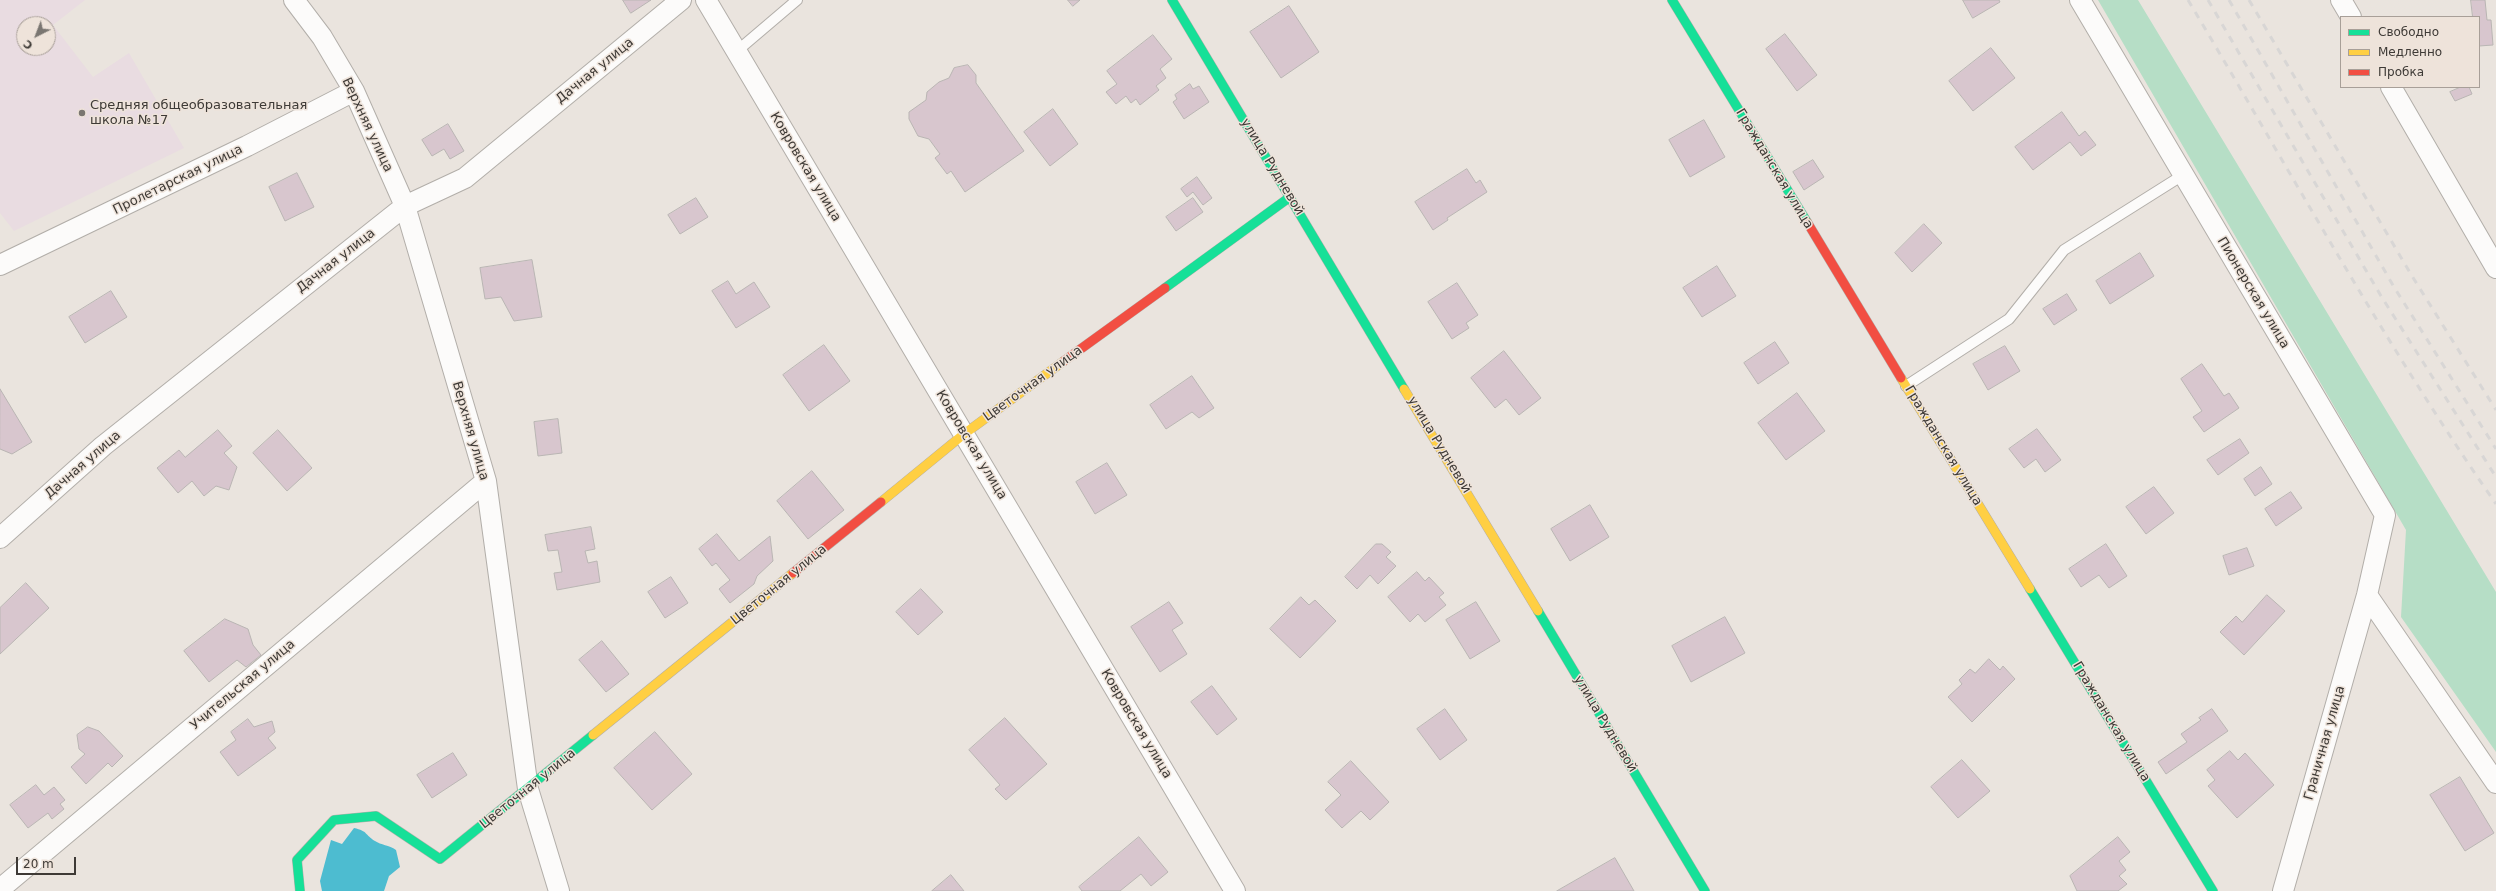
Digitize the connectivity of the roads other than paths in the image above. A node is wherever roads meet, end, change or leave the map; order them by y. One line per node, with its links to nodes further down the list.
1 (294, 0): 12 (street, Верхняя улица)
2 (681, 0): 15 (street, Дачная улица)
3 (706, 0): 10 (street, Ковровская улица)
4 (797, 0): 10 (lane)
5 (1172, 0): 14 (street, улица Рудневой)
6 (1672, 0): 18 (street, Гражданская улица)
7 (2080, 0): 13 (street, Пионерская улица)
8 (2341, 0): 9 (street)
9 (2350, 16)
10 (737, 51): 19 (street, Ковровская улица)
11 (2392, 88): 17 (street)
12 (354, 91): 15 (street, Верхняя улица); 16 (street, Пролетарская улица)
13 (2183, 175): 18 (lane); 22 (street, Пионерская улица)
14 (1290, 196): 19 (street, Цветочная улица); 29 (street, улица Рудневой)
15 (405, 206): 20 (street, Верхняя улица); 21 (street, Дачная улица)
16 (0, 265)
17 (2496, 268)
18 (1906, 386): 30 (street, Гражданская улица)
19 (964, 434): 24 (street, Цветочная улица); 28 (street, Ковровская улица)
20 (486, 481): 24 (street, Верхняя улица); 25 (street, Учительская улица)
21 (0, 538)
22 (2367, 595): 23 (street); 31 (street, Граничная улица)
23 (2496, 782)
24 (528, 789): 26 (street, Цветочная улица); 27 (street, Верхняя улица)
25 (0, 889)
26 (300, 891)
27 (559, 891)
28 (1235, 891)
29 (1705, 891)
30 (2214, 891)
31 (2283, 891)

